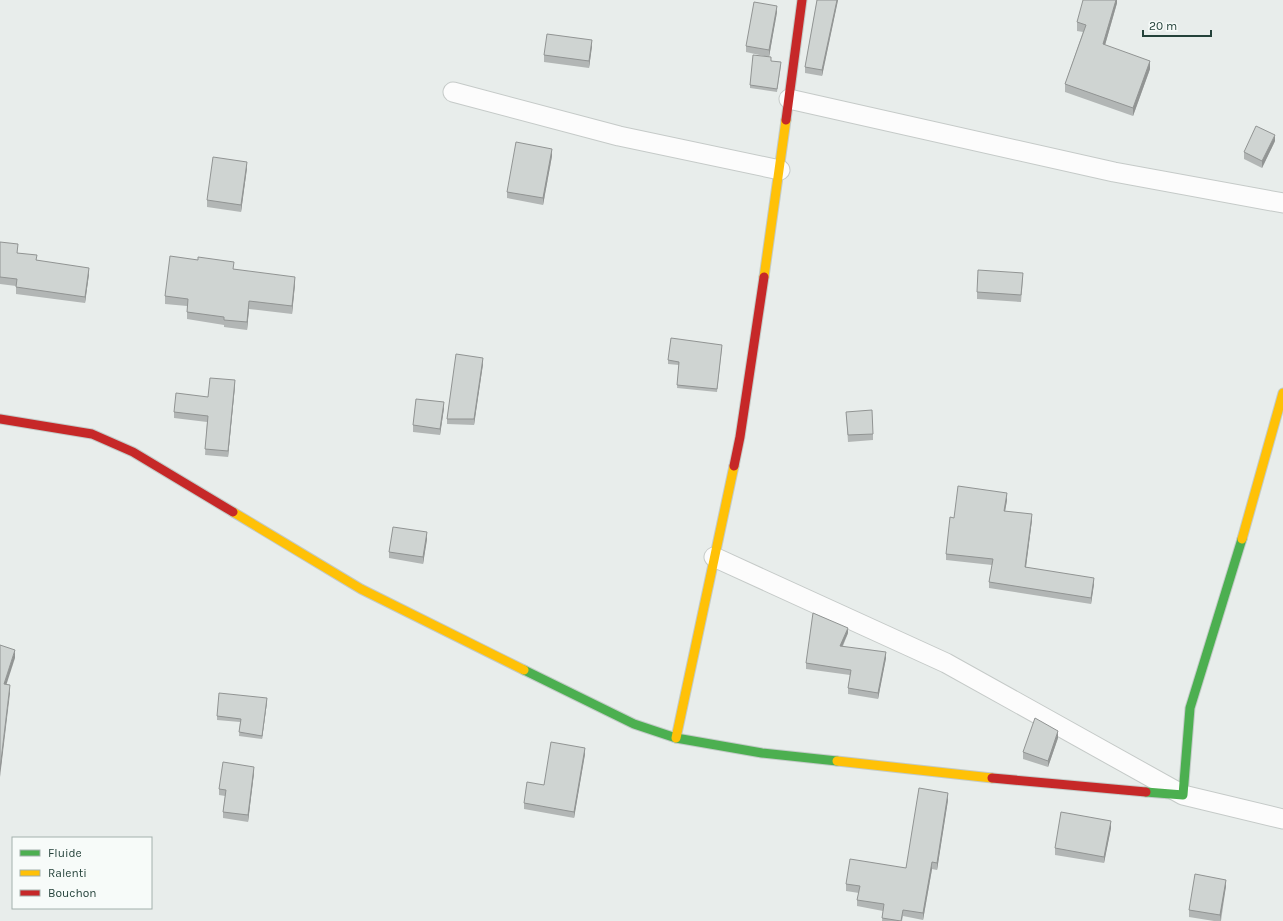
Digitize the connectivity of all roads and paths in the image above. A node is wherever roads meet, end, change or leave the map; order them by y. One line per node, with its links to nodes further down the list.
1 (802, 0): 3 (street)
2 (453, 92): 4 (street)
3 (789, 99): 4 (street); 5 (street)
4 (780, 170): 8 (street)
5 (1283, 203)
6 (1283, 393): 10 (street)
7 (0, 419): 9 (street)
8 (714, 557): 9 (street); 10 (street)
9 (676, 738): 10 (street)
10 (1183, 795): 11 (street)
11 (1283, 819)

